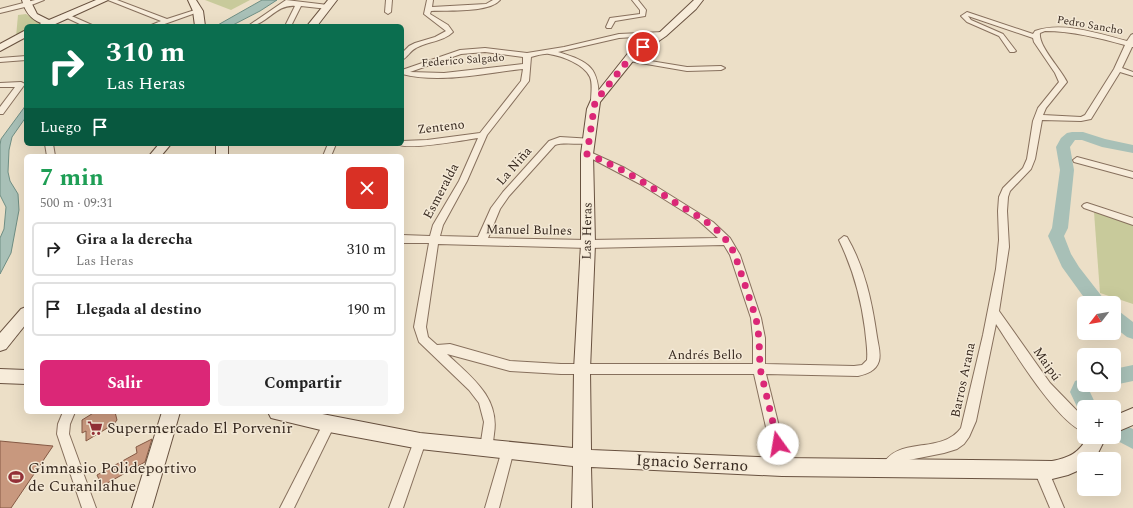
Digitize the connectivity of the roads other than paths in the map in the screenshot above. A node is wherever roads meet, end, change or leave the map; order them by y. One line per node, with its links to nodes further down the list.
1 (41, 0): 11 (street)
2 (104, 0): 18 (street)
3 (111, 0): 19 (street)
4 (192, 0): 16 (street)
5 (390, 0): 17 (street)
6 (430, 0): 14 (street)
7 (497, 0): 14 (street)
8 (635, 0): 28 (street)
9 (698, 0): 29 (street, Las Heras)
10 (288, 2): 13 (street); 25 (street)
11 (26, 3): 15 (street); 21 (street)
12 (330, 4): 13 (street); 27 (street)
13 (299, 5): 26 (street)
14 (427, 9): 37 (street)
15 (0, 11)
16 (198, 11): 19 (street); 20 (street)
17 (388, 12)
18 (67, 16): 22 (street); 23 (street)
19 (167, 21): 24 (street)
20 (200, 23)
21 (46, 24)
22 (49, 24)
23 (85, 24)
24 (158, 24)
25 (254, 24)
26 (289, 24)
27 (314, 24)
28 (609, 26)
29 (662, 34): 35 (street); 39 (street, Las Heras)
30 (24, 36): 33 (street)
31 (1036, 37): 32 (street, Pedro Sancho); 34 (street); 50 (street, Barros Arana)
32 (1132, 41): 43 (street)
33 (0, 48)
34 (1012, 51)
35 (550, 52): 36 (street); 48 (street)
36 (527, 55): 41 (street, Esmeralda); 44 (street)
37 (404, 56)
38 (24, 58): 40 (street)
39 (629, 59): 42 (street); 48 (street, Las Heras)
40 (0, 60)
41 (527, 66): 45 (street, Federico Salgado); 51 (street, Esmeralda)
42 (721, 68)
43 (1118, 70): 46 (street); 50 (street)
44 (404, 71)
45 (404, 73)
46 (1133, 74)
47 (0, 85): 49 (street)
48 (595, 102): 52 (street, Las Heras)
49 (0, 112)
50 (1039, 117): 67 (street, Barros Arana)
51 (483, 135): 53 (street, Zenteno); 62 (street, Esmeralda)
52 (590, 141): 56 (street, Las Heras); 65 (street, La Niña)
53 (404, 144)
54 (163, 146): 55 (street)
55 (156, 154)
56 (587, 154): 64 (street); 66 (street, Las Heras)
57 (1077, 160): 58 (street)
58 (1133, 175)
59 (1087, 206): 60 (street)
60 (1133, 222)
61 (404, 239): 62 (street, Manuel Bulnes)
62 (434, 240): 65 (street, Manuel Bulnes); 70 (street, Esmeralda)
63 (844, 240): 71 (street, Andrés Bello)
64 (727, 241): 66 (street, Manuel Bulnes); 71 (street)
65 (481, 242): 66 (street, Manuel Bulnes)
66 (588, 244): 72 (street, Las Heras)
67 (993, 311): 78 (street, Maipú); 86 (street, Barros Arana)
68 (24, 315): 69 (street)
69 (0, 344)
70 (435, 350): 72 (street, Andrés Bello); 82 (street, Esmeralda)
71 (760, 368): 72 (street, Andrés Bello); 85 (street)
72 (582, 370): 84 (street, Las Heras)
73 (0, 376): 74 (street)
74 (24, 377)
75 (68, 414): 88 (street)
76 (170, 414): 89 (street)
77 (306, 415): 79 (street, Ignacio Serrano)
78 (1077, 420)
79 (329, 424): 80 (street, Ignacio Serrano); 90 (street)
80 (420, 441): 82 (street, Ignacio Serrano); 91 (street)
81 (1093, 444): 87 (street, Ignacio Serrano)
82 (486, 448): 83 (street, Ignacio Serrano)
83 (508, 450): 84 (street, Ignacio Serrano); 92 (street)
84 (581, 458): 85 (street, Ignacio Serrano); 93 (street, Las Heras)
85 (782, 467): 86 (street, Ignacio Serrano)
86 (888, 468): 87 (street, Ignacio Serrano)
87 (1042, 470): 94 (street)
88 (89, 508)
89 (142, 508)
90 (287, 508)
91 (396, 508)
92 (492, 508)
93 (582, 508)
94 (1057, 508)

